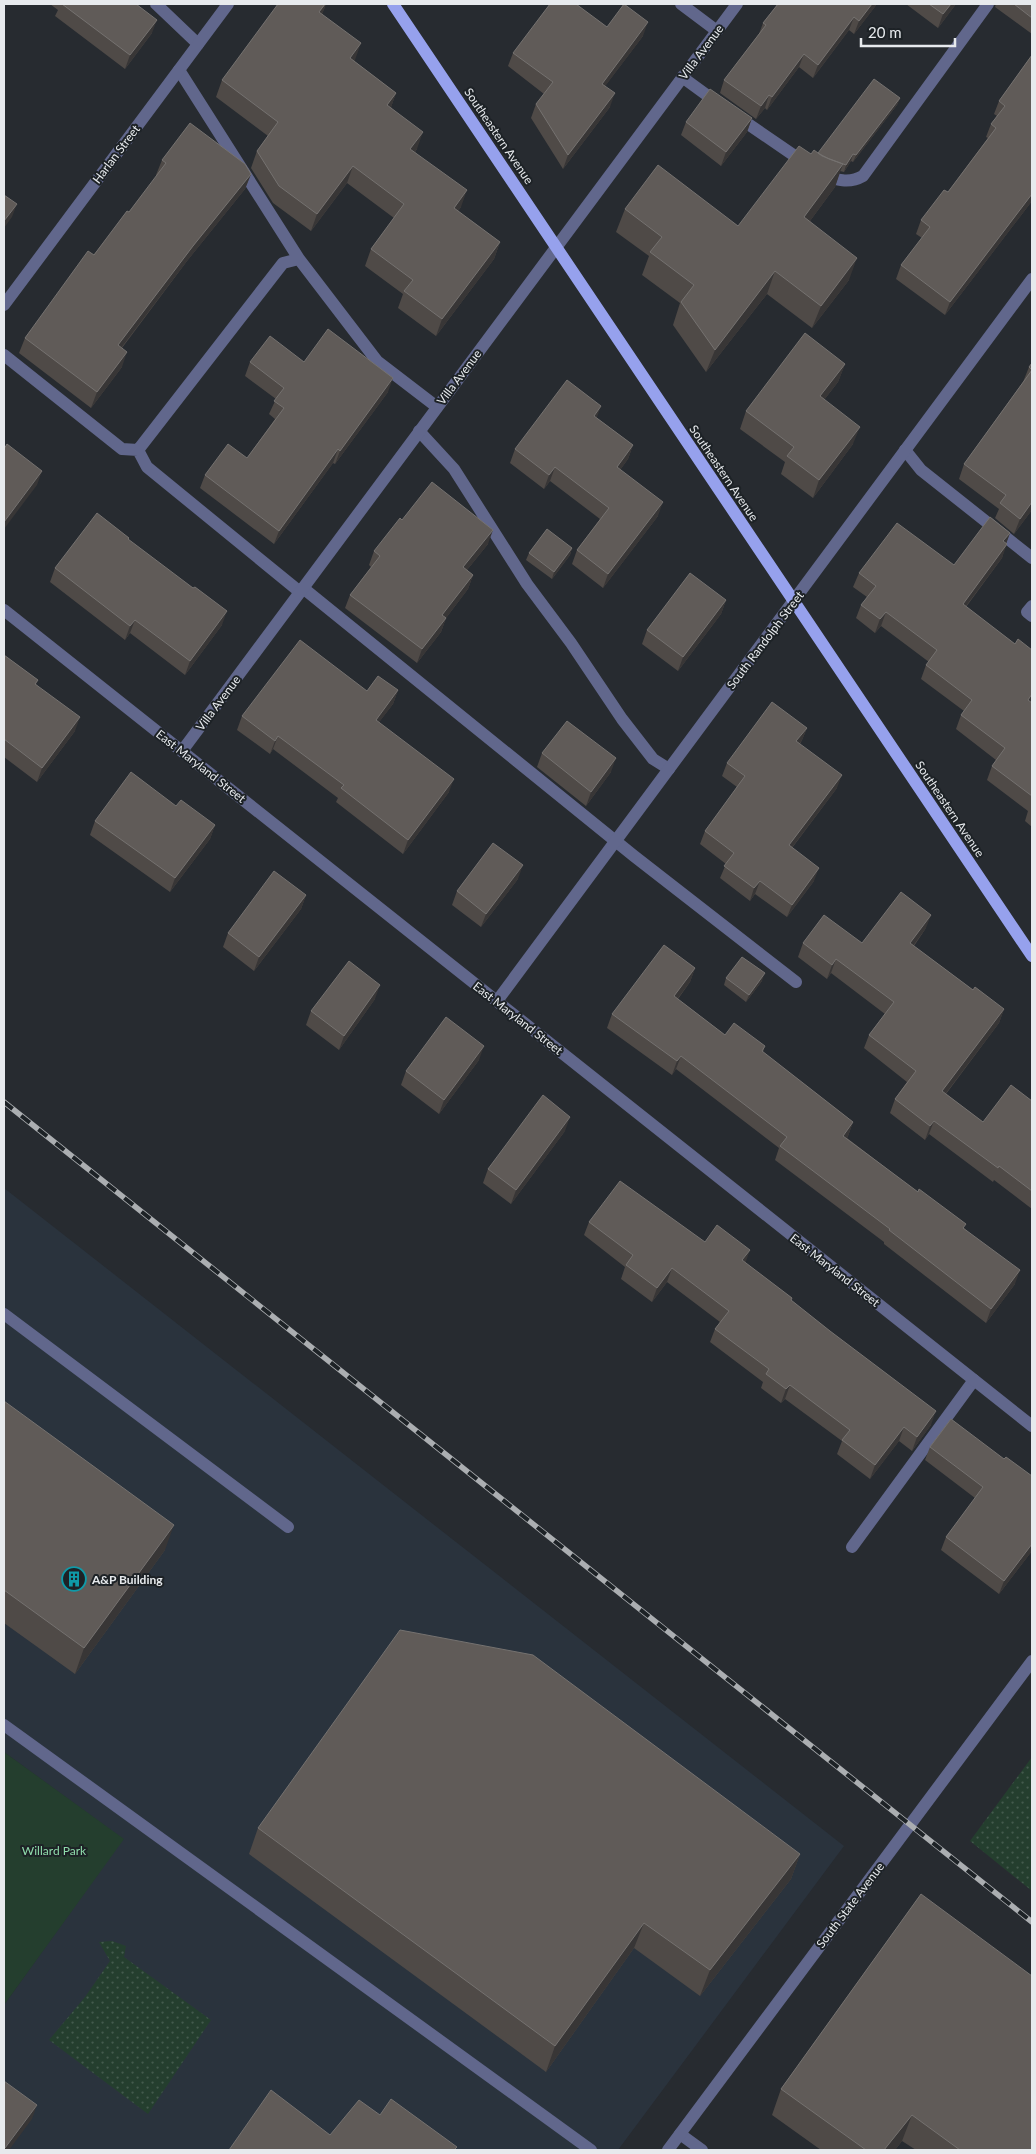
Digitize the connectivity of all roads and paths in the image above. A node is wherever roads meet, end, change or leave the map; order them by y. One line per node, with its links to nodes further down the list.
1 (156, 4): 8 (street)
2 (228, 4): 8 (street, Harlan Street)
3 (393, 4): 11 (main road, Southeastern Avenue)
4 (681, 4): 7 (street)
5 (737, 4): 7 (street, Villa Avenue)
6 (988, 4): 10 (street)
7 (717, 31): 10 (street, Villa Avenue)
8 (198, 44): 9 (street, Harlan Street)
9 (179, 70): 12 (street); 14 (street, Harlan Street)
10 (682, 77): 11 (street, Villa Avenue)
11 (557, 246): 16 (street, Villa Avenue); 22 (main road, Southeastern Avenue)
12 (299, 259): 16 (street); 18 (street)
13 (1032, 279): 19 (street, South Randolph Street)
14 (4, 305)
15 (4, 355): 18 (street)
16 (437, 407): 17 (street, Villa Avenue)
17 (419, 431): 21 (street, Villa Avenue); 27 (street)
18 (138, 450): 21 (street)
19 (905, 450): 20 (street); 22 (street, South Randolph Street)
20 (1032, 558)
21 (302, 590): 26 (street, Villa Avenue); 28 (street)
22 (793, 601): 27 (street, South Randolph Street); 29 (main road, Southeastern Avenue)
23 (1032, 606): 25 (street)
24 (4, 610): 26 (street, East Maryland Street)
25 (1032, 616)
26 (182, 751): 31 (street, East Maryland Street)
27 (669, 769): 28 (street, South Randolph Street)
28 (616, 840): 30 (street); 31 (street, South Randolph Street)
29 (1032, 956)
30 (796, 982)
31 (497, 1001): 33 (street, East Maryland Street)
32 (4, 1314): 35 (street)
33 (974, 1380): 34 (street, East Maryland Street); 36 (street)
34 (1032, 1426)
35 (288, 1526)
36 (852, 1547)
37 (1032, 1661): 39 (street, South State Avenue)
38 (4, 1725): 40 (street)
39 (680, 2134): 41 (street, South State Avenue); 42 (street)
40 (591, 2150)
41 (668, 2150)
42 (702, 2150)

